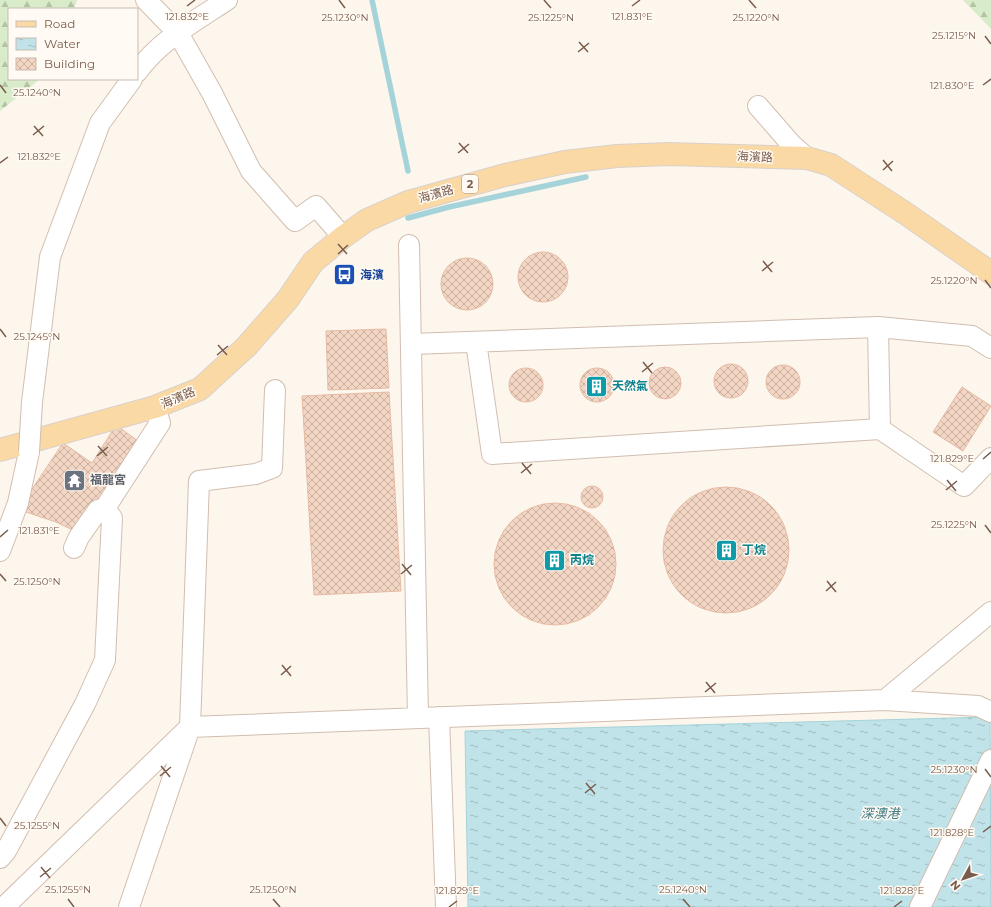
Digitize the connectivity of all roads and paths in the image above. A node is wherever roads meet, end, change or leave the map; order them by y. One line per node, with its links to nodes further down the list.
1 (146, 0): 3 (street)
2 (227, 0): 3 (street)
3 (178, 33): 4 (street); 8 (street)
4 (138, 71)
5 (131, 80): 22 (street, bridge)
6 (758, 106): 7 (street)
7 (806, 158): 8 (main road, 海濱路 / 2); 10 (main road, 海濱路 / 2)
8 (343, 237): 16 (main road, 海濱路 / 2)
9 (409, 245): 13 (street)
10 (991, 273)
11 (878, 327): 12 (street); 14 (street); 17 (street)
12 (476, 342): 13 (street); 17 (street)
13 (411, 344): 27 (street)
14 (991, 348)
15 (275, 390): 28 (street)
16 (155, 407): 18 (main road, 海濱路 / 2); 20 (street)
17 (880, 429): 19 (street)
18 (0, 450)
19 (991, 458)
20 (105, 508): 21 (street); 30 (street)
21 (74, 548)
22 (0, 551)
23 (991, 612): 24 (street)
24 (885, 700): 25 (street); 26 (street)
25 (991, 712)
26 (439, 717): 27 (street); 33 (street)
27 (418, 718): 28 (street)
28 (190, 726): 31 (street); 32 (street)
29 (991, 760): 34 (street)
30 (0, 858)
31 (4, 907)
32 (129, 907)
33 (446, 907)
34 (920, 907)

